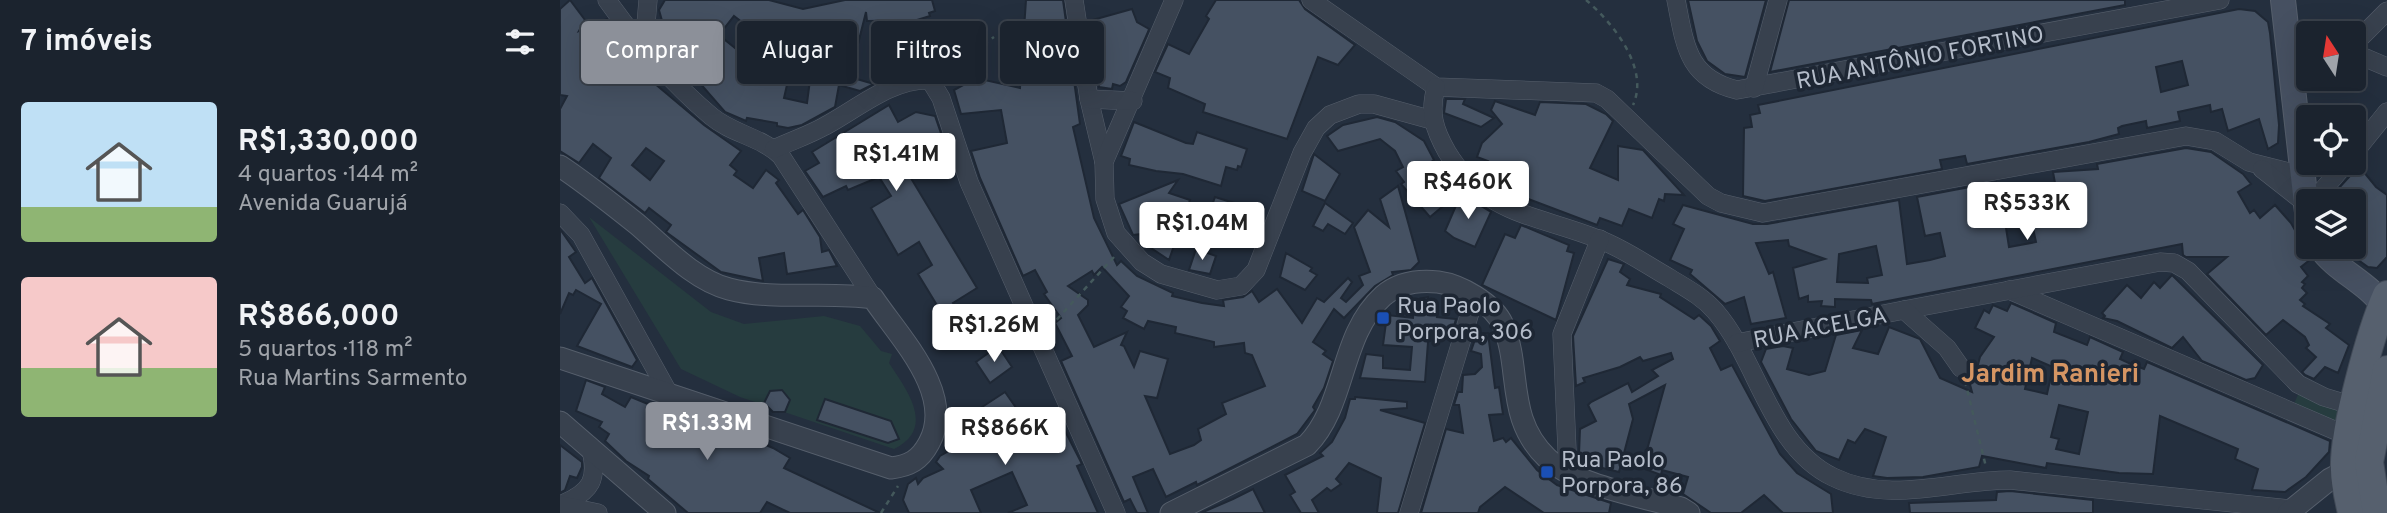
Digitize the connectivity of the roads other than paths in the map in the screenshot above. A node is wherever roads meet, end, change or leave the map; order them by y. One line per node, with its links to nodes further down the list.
1 (607, 0): 11 (street)
2 (648, 0): 12 (street)
3 (1074, 0): 20 (street)
4 (1174, 0): 21 (street)
5 (1311, 0): 18 (street)
6 (1676, 0): 19 (street, RUA ANTÔNIO FORTINO)
7 (1778, 0): 19 (street)
8 (2220, 0): 19 (street, RUA ANTÔNIO FORTINO)
9 (2283, 0): 14 (main road)
10 (2387, 10): 13 (street)
11 (621, 21)
12 (646, 21)
13 (2366, 32)
14 (2296, 44)
15 (2366, 58): 16 (street)
16 (2387, 66)
17 (679, 84): 25 (street)
18 (1436, 87): 23 (street); 27 (street)
19 (1754, 88)
20 (1089, 99): 21 (street); 26 (street)
21 (1133, 101): 26 (street)
22 (2387, 112): 24 (street)
23 (1432, 120): 26 (street); 36 (street)
24 (2366, 138)
25 (774, 149): 40 (street); 60 (street)
26 (1104, 162)
27 (2256, 164): 29 (street); 34 (street)
28 (560, 166): 40 (street)
29 (2296, 174)
30 (2301, 175): 32 (main road)
31 (2336, 175): 33 (street)
32 (2303, 189)
33 (2324, 189)
34 (2296, 202)
35 (560, 213): 48 (street)
36 (1600, 239): 43 (street); 55 (street)
37 (2330, 259): 41 (main road)
38 (2009, 290): 42 (street); 47 (street); 50 (street)
39 (1475, 296): 55 (street); 61 (street); 62 (street)
40 (873, 298): 48 (street)
41 (2386, 303): 49 (main road)
42 (1904, 310): 43 (street, RUA ACELGA); 45 (street, RUA ACELGA)
43 (1737, 343): 57 (street)
44 (560, 358): 48 (street)
45 (1961, 368)
46 (2387, 370): 54 (main road)
47 (2298, 384): 49 (street); 50 (street)
48 (668, 392)
49 (2354, 406): 52 (main road)
50 (2288, 410): 52 (street)
51 (560, 422): 53 (street)
52 (2348, 436): 54 (main road)
53 (590, 446): 56 (street); 59 (street)
54 (2367, 467): 57 (street); 64 (main road); 65 (main road)
55 (1568, 472): 63 (street)
56 (560, 505): 58 (street)
57 (2290, 512)
58 (598, 513)
59 (665, 513)
60 (1116, 513)
61 (1171, 513)
62 (1409, 513)
63 (1689, 513)
64 (2352, 513)
65 (2376, 513)

